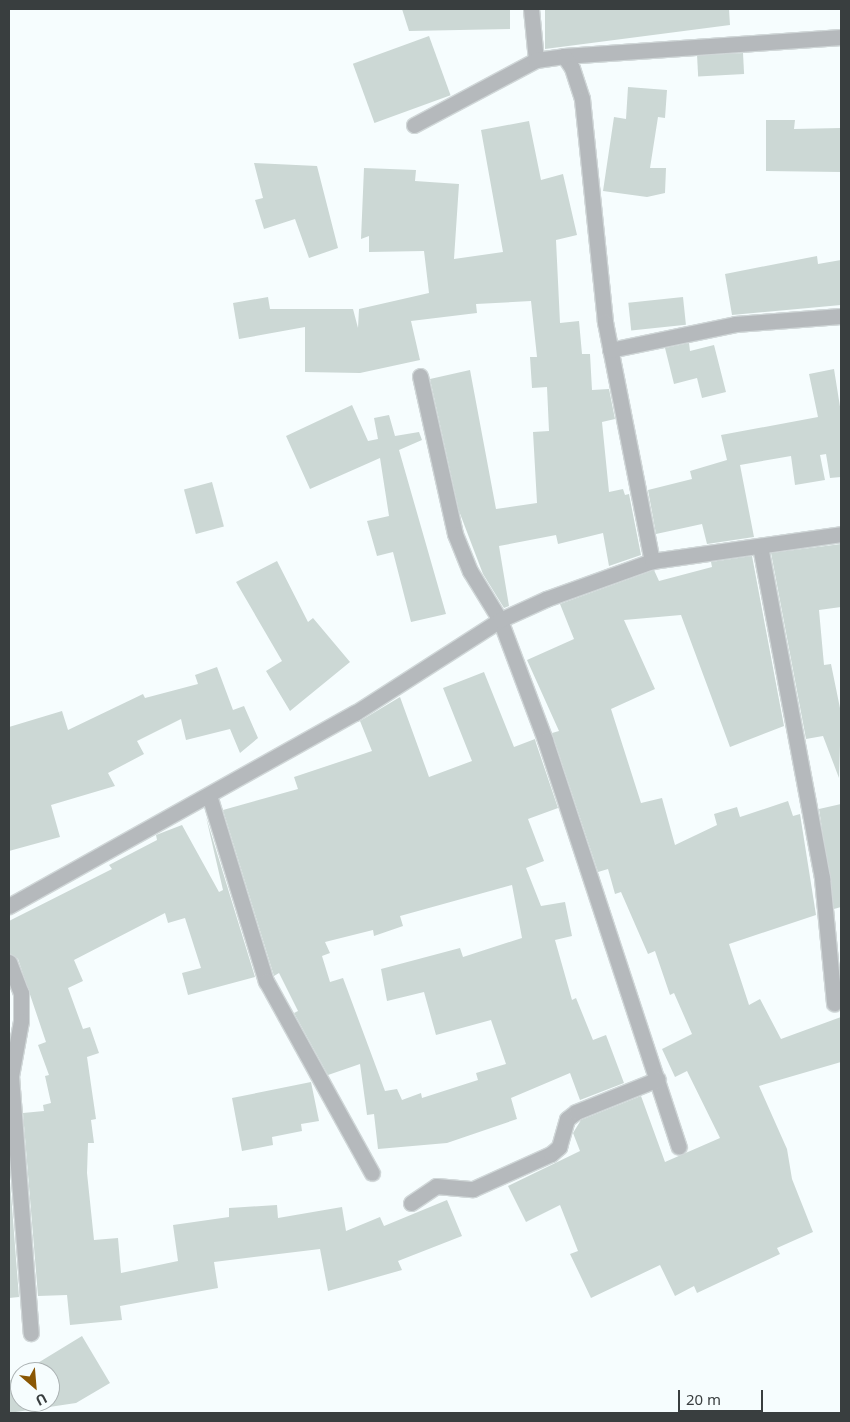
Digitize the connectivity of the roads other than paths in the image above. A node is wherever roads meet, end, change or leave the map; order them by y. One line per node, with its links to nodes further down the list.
1 (531, 9): 4 (street)
2 (841, 37): 3 (street)
3 (564, 56): 4 (street); 7 (street)
4 (536, 60): 5 (street)
5 (414, 125)
6 (841, 316): 7 (street)
7 (610, 350): 11 (street)
8 (420, 376): 12 (street)
9 (841, 534): 10 (street)
10 (760, 546): 11 (street); 16 (street)
11 (652, 561): 12 (street)
12 (500, 620): 13 (street); 17 (street)
13 (209, 795): 14 (street); 19 (street)
14 (9, 906)
15 (9, 962): 21 (street)
16 (834, 1003)
17 (658, 1079): 18 (street); 20 (street)
18 (679, 1148)
19 (372, 1173)
20 (411, 1203)
21 (30, 1333)

